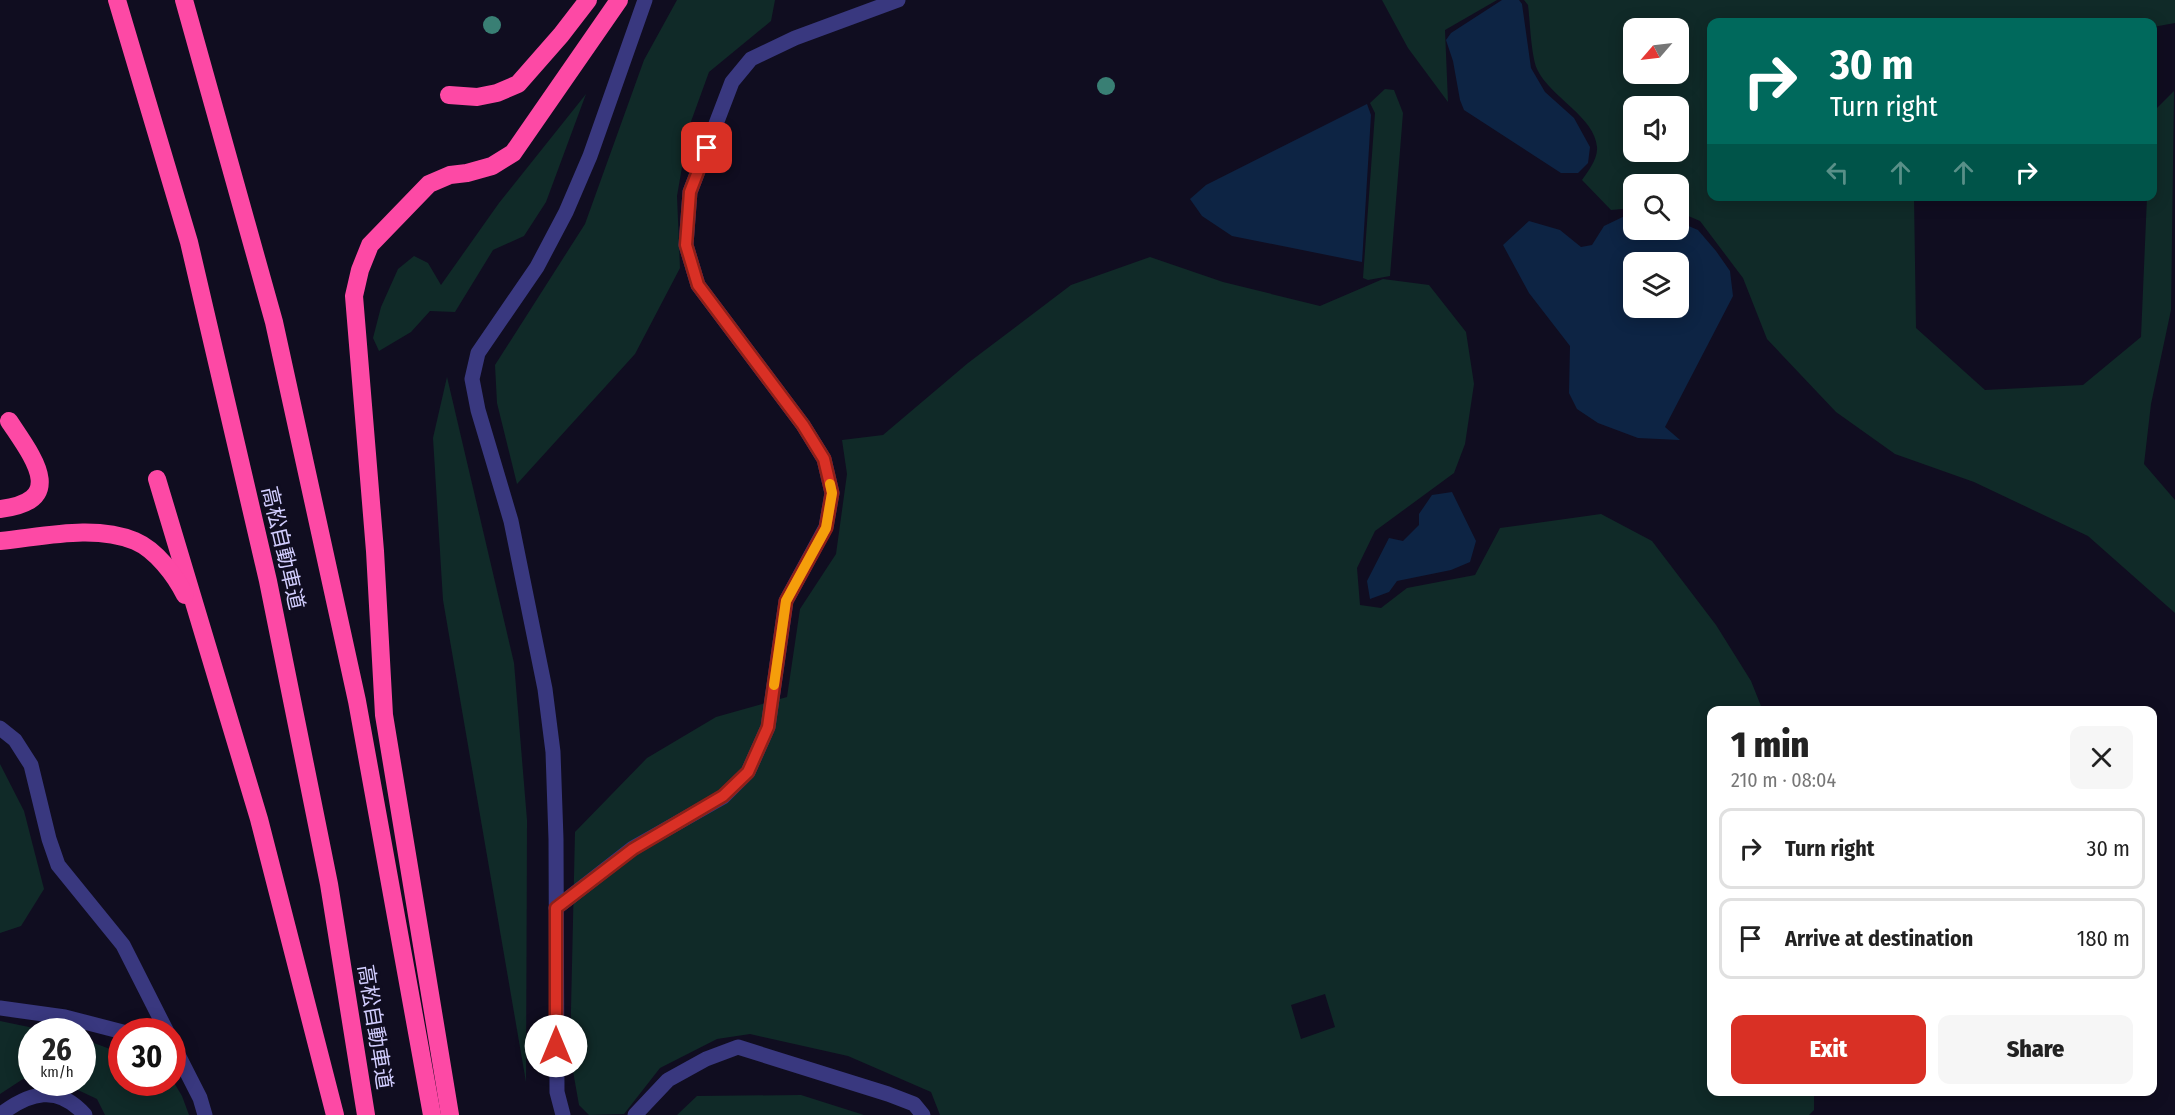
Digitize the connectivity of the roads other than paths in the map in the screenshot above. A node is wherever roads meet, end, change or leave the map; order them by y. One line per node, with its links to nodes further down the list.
1 (117, 0): 23 (highway, 高松自動車道)
2 (183, 0): 24 (highway, 高松自動車道)
3 (588, 0): 7 (highway)
4 (620, 0): 25 (highway)
5 (645, 0): 14 (street)
6 (898, 0): 14 (street)
7 (449, 95)
8 (9, 421): 10 (highway)
9 (157, 479): 12 (highway)
10 (0, 510)
11 (0, 541): 12 (highway)
12 (201, 629): 22 (highway)
13 (0, 728): 16 (street)
14 (556, 908): 26 (street)
15 (0, 1008): 17 (street)
16 (160, 1018)
17 (108, 1028)
18 (186, 1072): 21 (street)
19 (0, 1115): 20 (street)
20 (85, 1115)
21 (205, 1115)
22 (335, 1115)
23 (366, 1115)
24 (432, 1115)
25 (450, 1115)
26 (563, 1115)
27 (635, 1115): 28 (street)
28 (923, 1115)

